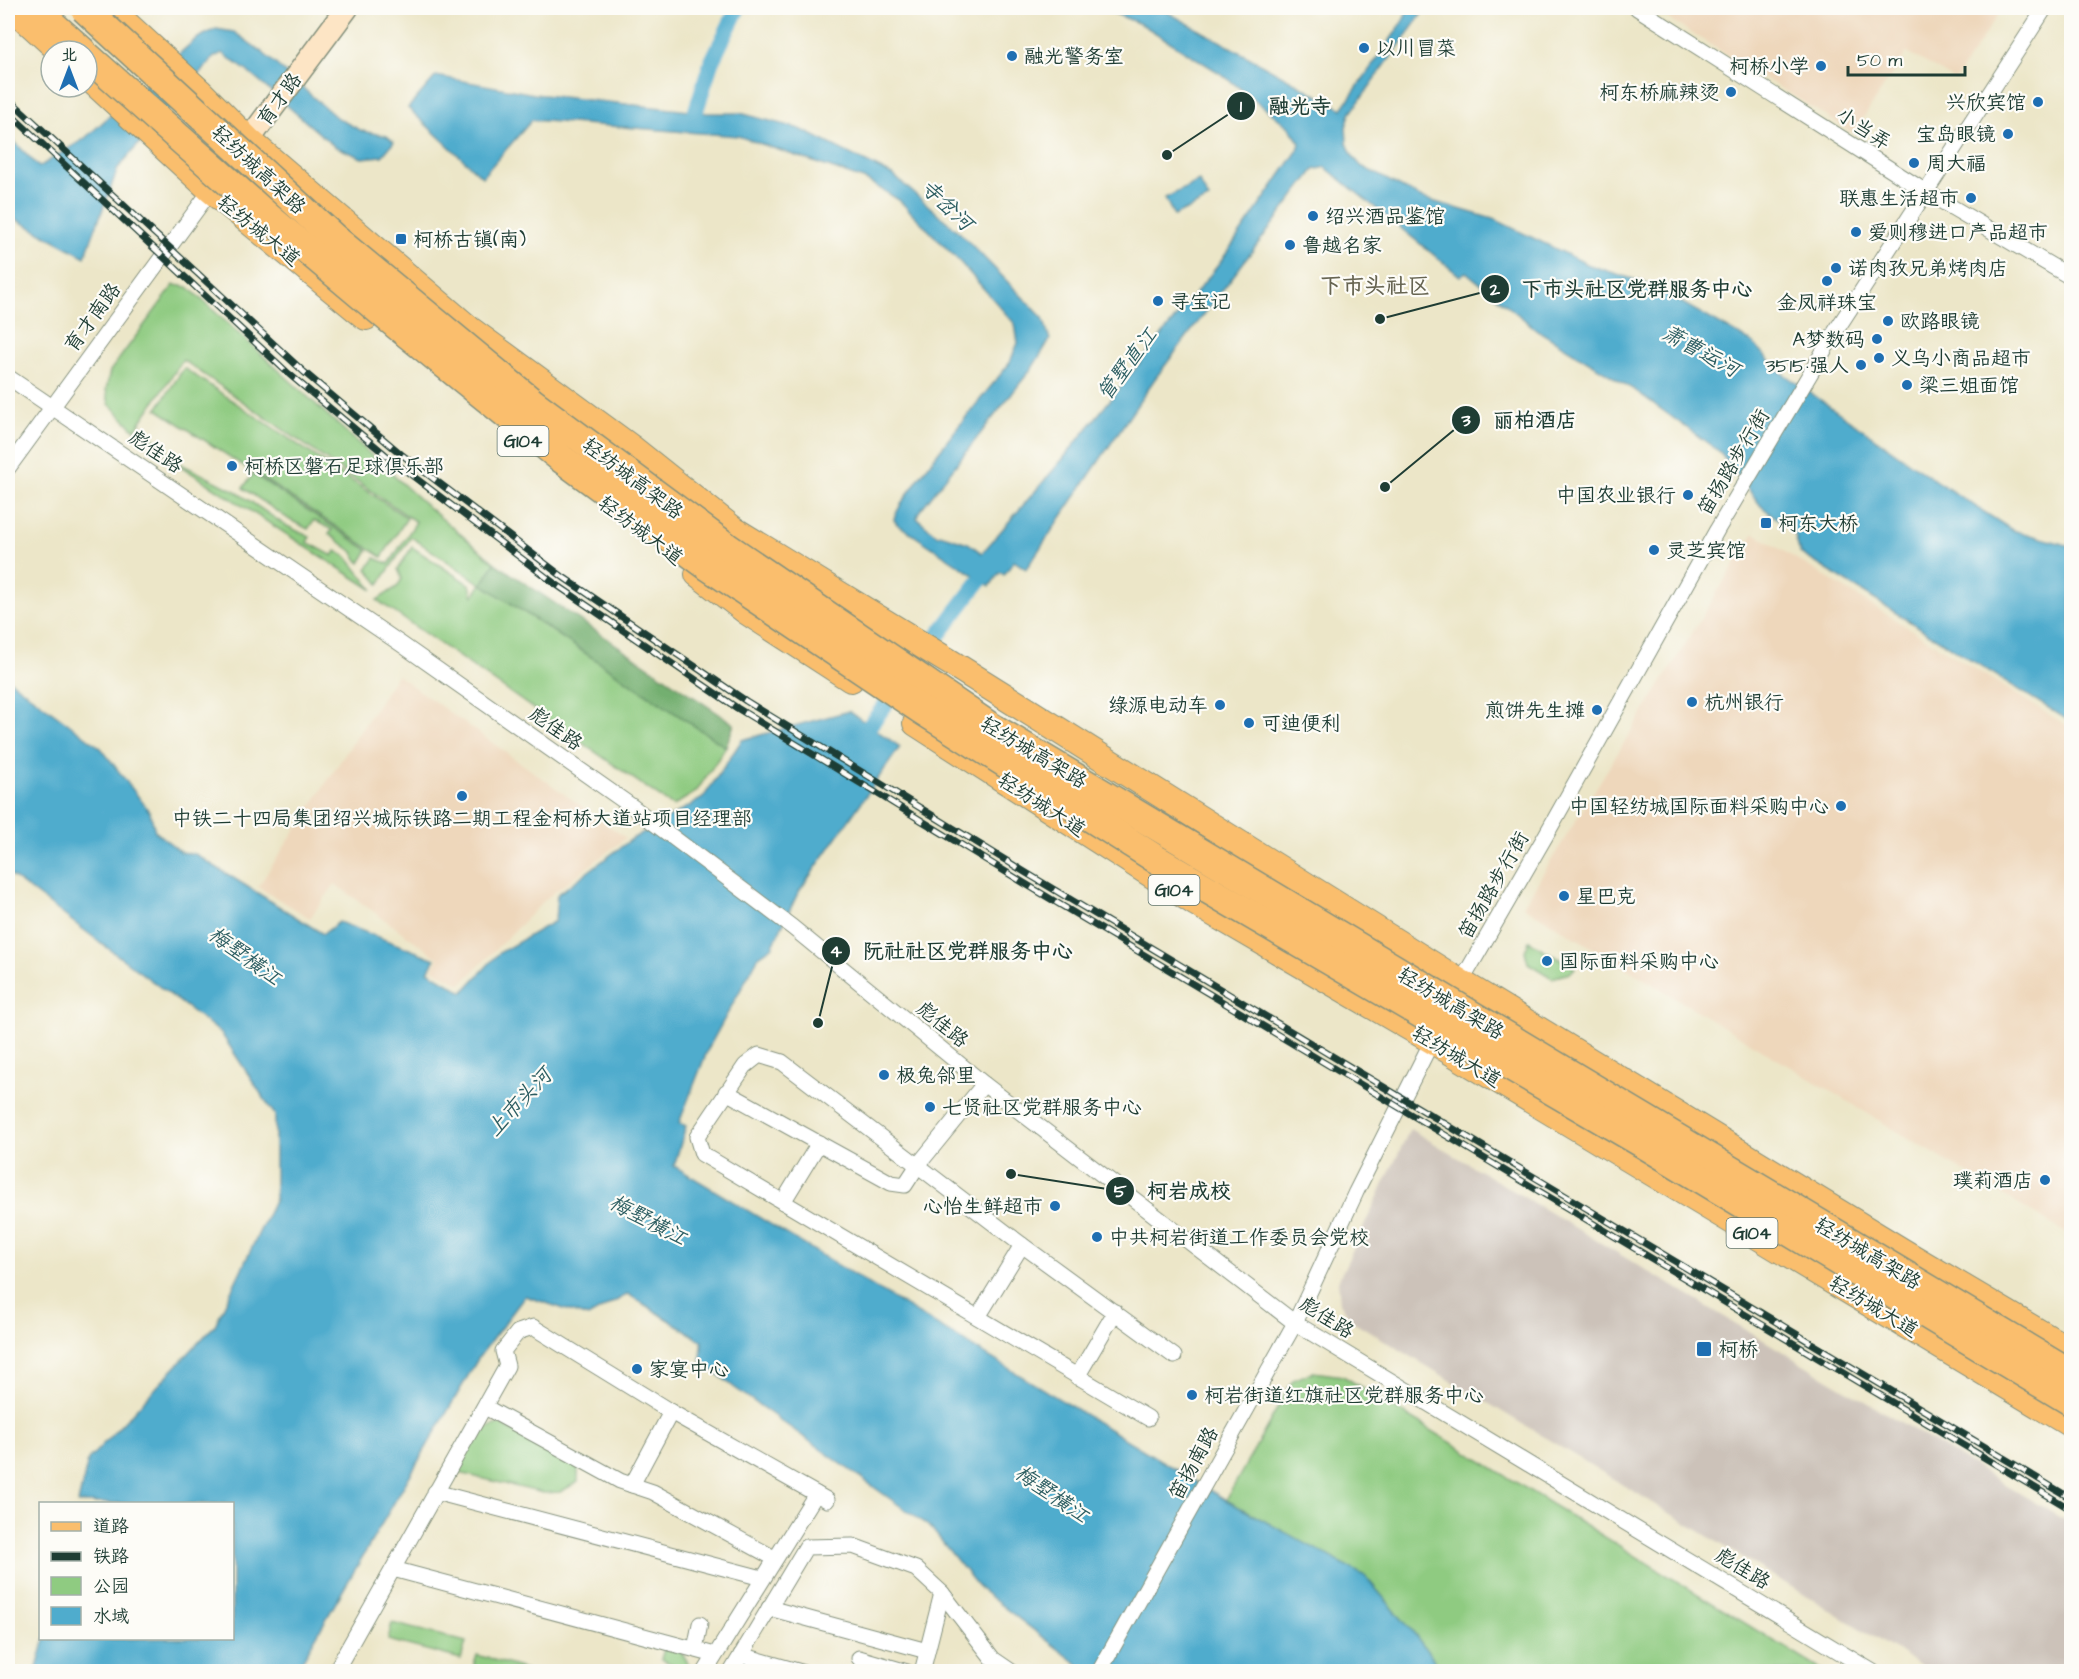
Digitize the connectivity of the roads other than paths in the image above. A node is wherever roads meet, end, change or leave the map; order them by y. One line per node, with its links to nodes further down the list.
1 (14, 8): 8 (main road)
2 (34, 8): 9 (highway)
3 (84, 8): 32 (highway, 轻纺城高架路, bridge)
4 (109, 8): 12 (main road)
5 (347, 8): 12 (street, 育才路)
6 (1637, 8): 14 (street, 小当弄)
7 (2045, 8): 14 (street, 笛扬路步行街)
8 (47, 39)
9 (69, 39)
10 (99, 67): 34 (highway, 轻纺城高架路, bridge)
11 (99, 87): 13 (main road, 轻纺城大道 / G104)
12 (249, 141): 13 (street, 育才路); 19 (main road)
13 (211, 190): 17 (street, 育才南路); 20 (main road, 轻纺城大道 / G104)
14 (1926, 192): 15 (street, 小当弄); 19 (street, 笛扬路步行街)
15 (2072, 278)
16 (8, 376): 17 (street, 彪佳路)
17 (51, 406): 18 (street, 育才南路); 21 (street, 彪佳路)
18 (8, 468)
19 (1460, 982): 20 (street, 笛扬南路); 30 (main road)
20 (1433, 1041): 29 (street, 笛扬南路); 38 (main road, 轻纺城大道 / G104)
21 (984, 1084): 24 (street); 29 (street, 彪佳路)
22 (726, 1092): 23 (street); 24 (street); 25 (street)
23 (819, 1143): 24 (street); 25 (street)
24 (918, 1165): 26 (street)
25 (783, 1202): 28 (street)
26 (1022, 1245): 27 (street); 28 (street)
27 (1114, 1312): 31 (street); 33 (street)
28 (978, 1317): 33 (street)
29 (1295, 1323): 59 (street, 笛扬南路); 60 (street, 彪佳路)
30 (2072, 1352)
31 (1174, 1356)
32 (2072, 1375)
33 (1077, 1377): 37 (street)
34 (2072, 1402)
35 (485, 1407): 36 (street); 39 (street); 40 (street)
36 (671, 1412): 39 (street); 41 (street)
37 (1148, 1418)
38 (2072, 1425)
39 (632, 1485): 41 (street)
40 (435, 1492): 42 (street); 43 (street)
41 (774, 1558): 43 (street)
42 (393, 1569): 47 (street); 52 (street)
43 (762, 1578): 49 (street)
44 (942, 1593): 45 (street); 48 (street); 58 (street)
45 (769, 1608): 48 (street); 50 (street)
46 (700, 1624): 47 (street)
47 (695, 1650): 49 (street)
48 (927, 1651): 57 (street)
49 (715, 1655): 53 (street)
50 (741, 1655): 54 (street); 55 (street)
51 (859, 1658): 56 (street)
52 (335, 1671)
53 (705, 1671)
54 (731, 1671)
55 (801, 1671)
56 (907, 1671)
57 (922, 1671)
58 (1012, 1671)
59 (1099, 1671)
60 (1873, 1671)

